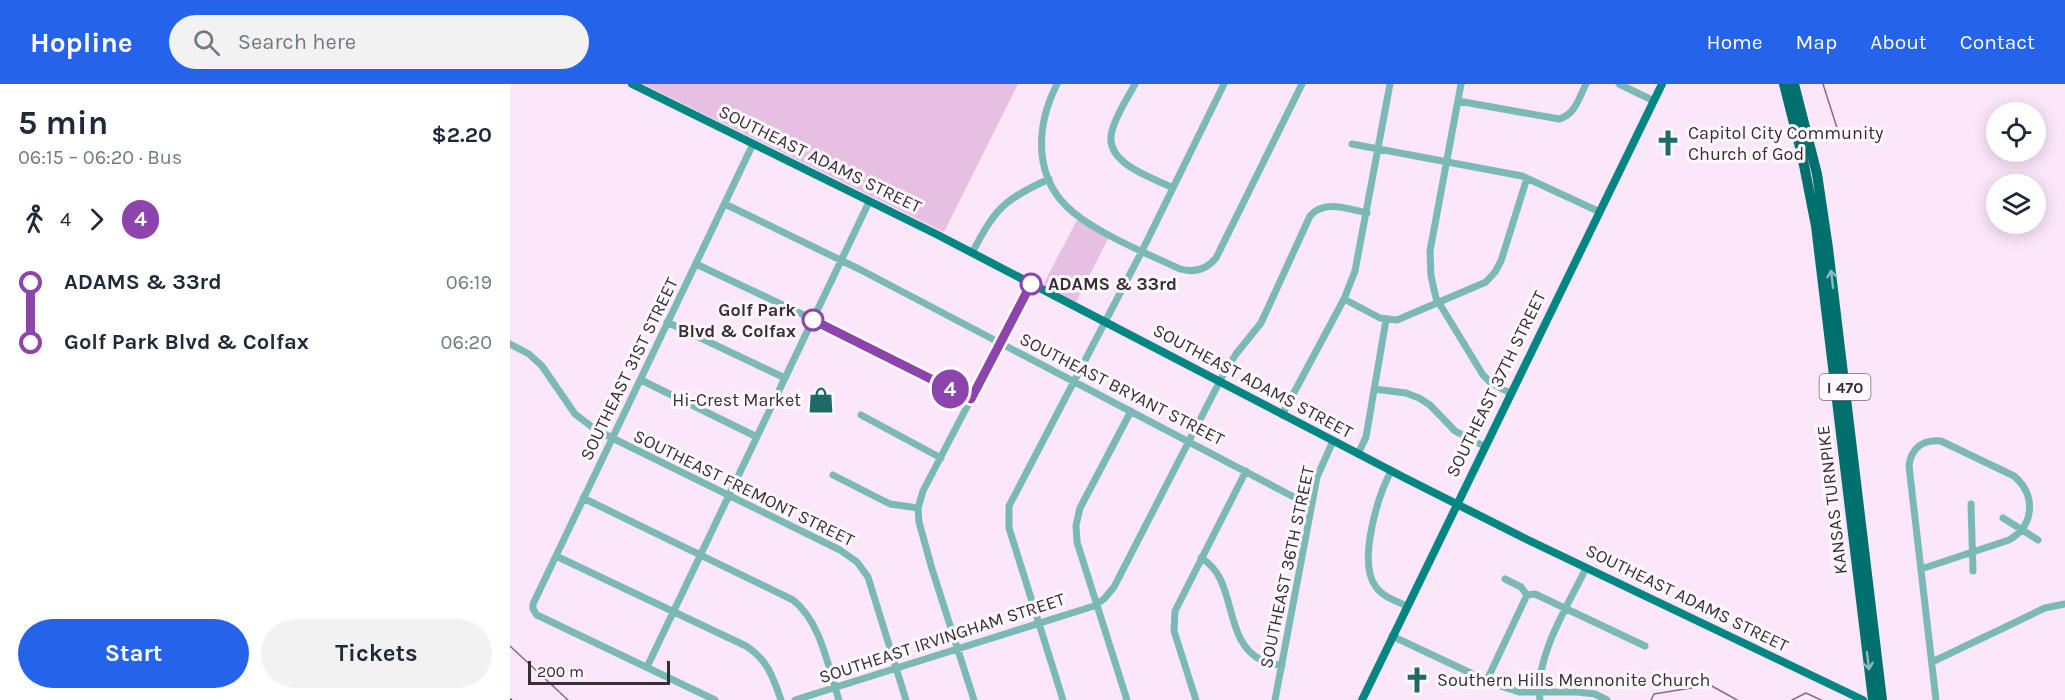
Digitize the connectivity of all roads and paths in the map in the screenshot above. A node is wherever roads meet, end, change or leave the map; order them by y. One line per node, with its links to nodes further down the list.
1 (632, 84): 15 (main road, SOUTHEAST ADAMS STREET)
2 (1057, 84): 19 (street)
3 (1135, 84): 21 (street)
4 (1224, 84): 21 (street)
5 (1302, 84): 26 (street)
6 (1390, 84): 17 (street)
7 (1461, 84): 13 (street)
8 (1586, 84): 13 (street)
9 (1619, 84): 14 (street)
10 (1662, 84): 14 (main road, SOUTHEAST 37TH STREET)
11 (1784, 84): 92 (highway, KANSAS TURNPIKE / I 470, one-way to 92)
12 (1794, 84): 92 (highway, KANSAS TURNPIKE / I 470, one-way to 12)
13 (1458, 101): 18 (street)
14 (1654, 101): 24 (main road, SOUTHEAST 37TH STREET)
15 (753, 144): 22 (main road, SOUTHEAST ADAMS STREET); 23 (street, SOUTHEAST 31ST STREET)
16 (1352, 144): 17 (street)
17 (1379, 148): 18 (street); 25 (street)
18 (1447, 161): 20 (street); 32 (street)
19 (1049, 178): 26 (street); 27 (street)
20 (1527, 178): 24 (street); 32 (street)
21 (1173, 188): 26 (street)
22 (869, 201): 27 (main road, SOUTHEAST ADAMS STREET); 28 (street)
23 (725, 204): 28 (street, SOUTHEAST BRYANT STREET); 29 (street, SOUTHEAST 31ST STREET)
24 (1600, 212): 44 (main road, SOUTHEAST 37TH STREET)
25 (1366, 213): 31 (street); 42 (street)
26 (1142, 251): 36 (street)
27 (972, 253): 30 (main road, SOUTHEAST ADAMS STREET)
28 (841, 261): 33 (street); 37 (street, SOUTHEAST BRYANT STREET)
29 (696, 264): 33 (street); 35 (street, SOUTHEAST 31ST STREET)
30 (1031, 284): 36 (main road, SOUTHEAST ADAMS STREET); 37 (street)
31 (1344, 299): 34 (street); 47 (street)
32 (1439, 303): 34 (street); 44 (street)
33 (813, 320): 39 (street); 45 (street)
34 (1386, 320): 43 (street)
35 (667, 322): 39 (street); 40 (street, SOUTHEAST 31ST STREET)
36 (1105, 322): 41 (street); 42 (main road, SOUTHEAST ADAMS STREET)
37 (1000, 343): 41 (street, SOUTHEAST BRYANT STREET); 45 (street)
38 (510, 344): 50 (street, SOUTHEAST FREMONT STREET)
39 (785, 378): 49 (street)
40 (641, 380): 49 (street); 50 (street, SOUTHEAST 31ST STREET)
41 (1073, 382): 46 (street, SOUTHEAST BRYANT STREET); 82 (street)
42 (1220, 382): 47 (main road, SOUTHEAST ADAMS STREET); 52 (street)
43 (1374, 389): 53 (street); 54 (street)
44 (1510, 393): 53 (main road, SOUTHEAST 37TH STREET)
45 (971, 399): 55 (street)
46 (1131, 411): 52 (street, SOUTHEAST BRYANT STREET); 77 (street)
47 (1282, 415): 51 (main road, SOUTHEAST ADAMS STREET)
48 (861, 416): 55 (street)
49 (757, 437): 59 (street)
50 (612, 439): 59 (street, SOUTHEAST FREMONT STREET); 60 (street, SOUTHEAST 31ST STREET)
51 (1333, 441): 54 (main road, SOUTHEAST ADAMS STREET); 63 (street, SOUTHEAST 36TH STREET)
52 (1189, 442): 56 (street, SOUTHEAST BRYANT STREET); 77 (street)
53 (1484, 446): 61 (main road, SOUTHEAST 37TH STREET)
54 (1358, 454): 57 (main road, SOUTHEAST ADAMS STREET)
55 (941, 458): 64 (street)
56 (1246, 471): 63 (street, SOUTHEAST BRYANT STREET); 71 (street)
57 (1391, 471): 61 (main road, SOUTHEAST ADAMS STREET); 79 (street)
58 (833, 475): 64 (street)
59 (729, 495): 69 (street); 89 (street, SOUTHEAST FREMONT STREET)
60 (583, 498): 69 (street); 70 (street, SOUTHEAST 31ST STREET)
61 (1456, 504): 72 (main road, SOUTHEAST ADAMS STREET); 79 (main road, SOUTHEAST 37TH STREET)
62 (1971, 504): 68 (street)
63 (1311, 506): 87 (street, SOUTHEAST 36TH STREET)
64 (918, 508): 85 (street)
65 (2003, 518): 66 (street)
66 (2021, 531): 67 (street); 68 (street); 73 (street)
67 (2038, 540)
68 (1972, 552): 73 (street); 74 (street)
69 (701, 554): 81 (street); 91 (street)
70 (556, 556): 81 (street); 88 (street, SOUTHEAST 31ST STREET)
71 (1201, 558): 87 (street); 102 (street)
72 (1586, 568): 80 (street); 106 (main road, SOUTHEAST ADAMS STREET)
73 (1921, 569): 86 (street)
74 (1973, 571)
75 (1505, 579): 76 (street)
76 (1527, 595): 80 (street); 90 (street)
77 (1097, 604): 82 (street, SOUTHEAST IRVINGHAM STREET); 101 (street)
78 (2065, 604): 86 (street)
79 (1407, 606): 83 (main road, SOUTHEAST 37TH STREET)
80 (1567, 609): 84 (street); 93 (street)
81 (673, 612): 88 (street); 95 (street)
82 (1038, 623): 85 (street, SOUTHEAST IRVINGHAM STREET); 100 (street)
83 (1392, 636): 90 (street); 104 (main road, SOUTHEAST 37TH STREET)
84 (1645, 646)
85 (958, 649): 89 (street, SOUTHEAST IRVINGHAM STREET); 99 (street)
86 (1932, 662): 108 (street)
87 (1282, 666): 103 (street, SOUTHEAST 36TH STREET)
88 (646, 667): 94 (street)
89 (896, 668): 91 (street, SOUTHEAST IRVINGHAM STREET); 98 (street, SOUTHEAST FREMONT STREET)
90 (1486, 680): 93 (street)
91 (835, 688): 96 (street, SOUTHEAST IRVINGHAM STREET); 97 (street)
92 (1878, 693): 107 (highway, KANSAS TURNPIKE / I 470)
93 (1539, 696): 105 (street)
94 (715, 700)
95 (781, 700)
96 (795, 700)
97 (839, 700)
98 (906, 700)
99 (974, 700)
100 (1063, 700)
101 (1127, 700)
102 (1196, 700)
103 (1275, 700)
104 (1362, 700)
105 (1606, 700)
106 (1863, 700)
107 (1873, 700)
108 (1936, 700)

